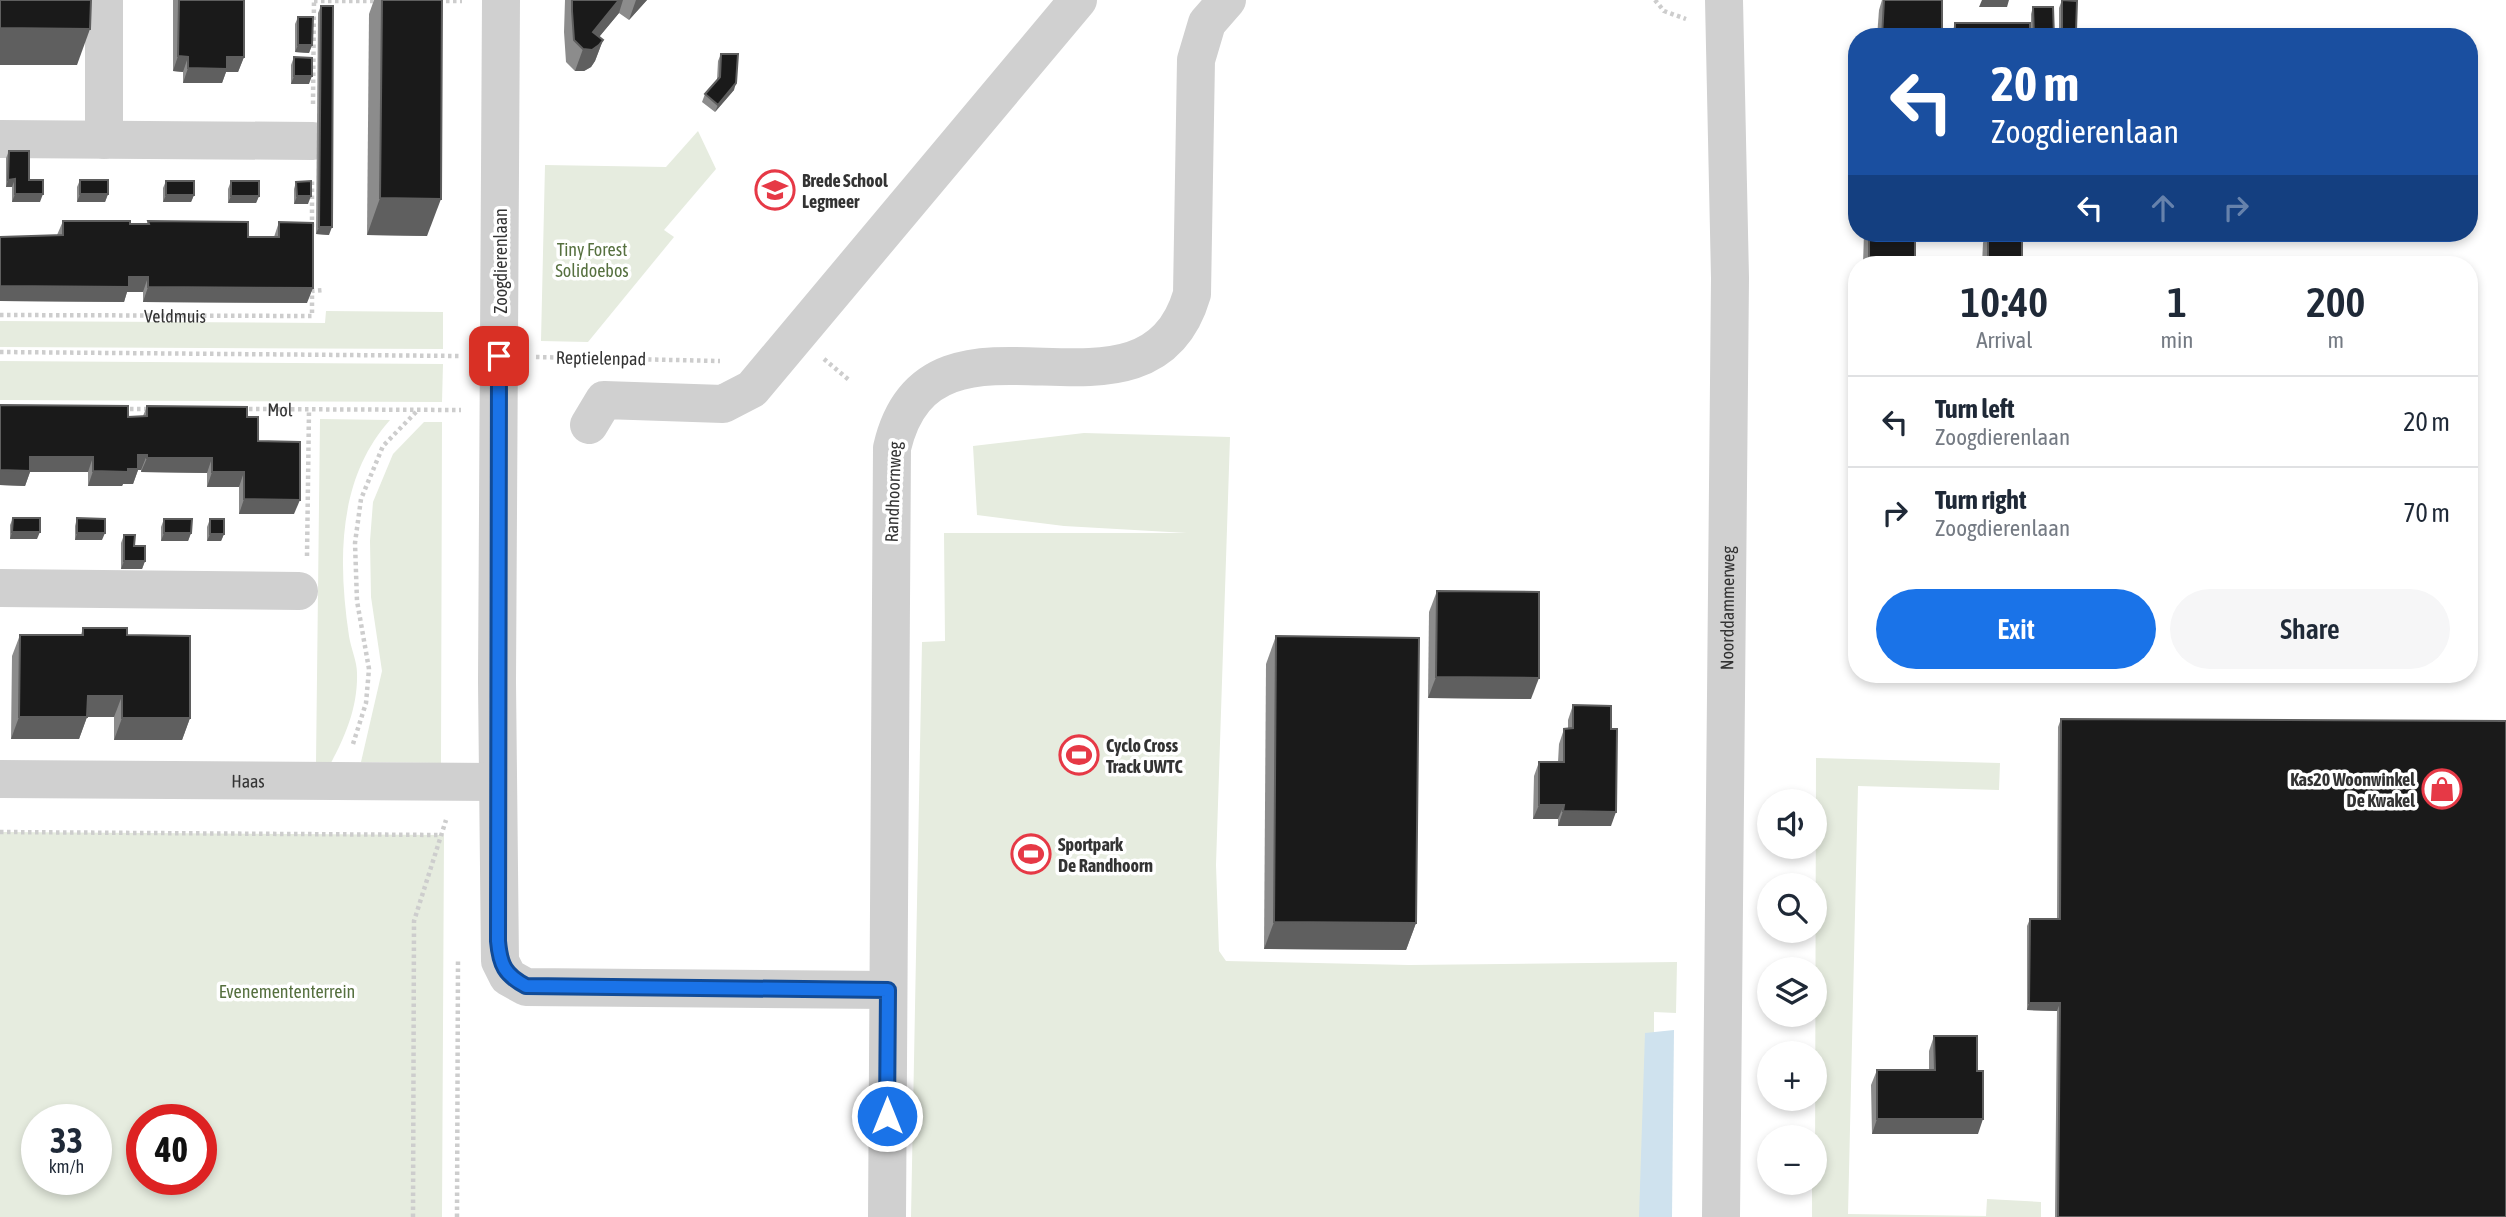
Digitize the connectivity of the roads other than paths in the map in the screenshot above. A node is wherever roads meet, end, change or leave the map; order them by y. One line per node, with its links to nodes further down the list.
1 (104, 0): 7 (street)
2 (1078, 0): 9 (street)
3 (1227, 0): 14 (street, Randhoornweg)
4 (1724, 0): 16 (street, Noorddammerweg)
5 (501, 1): 13 (street, Zoogdierenlaan)
6 (0, 139): 7 (street)
7 (104, 140): 8 (street)
8 (313, 141)
9 (589, 425)
10 (0, 588): 11 (street)
11 (299, 592)
12 (0, 779): 13 (street, Haas)
13 (497, 782): 14 (street, Zoogdierenlaan)
14 (888, 990): 15 (street, Randhoornweg)
15 (887, 1217)
16 (1721, 1217)

